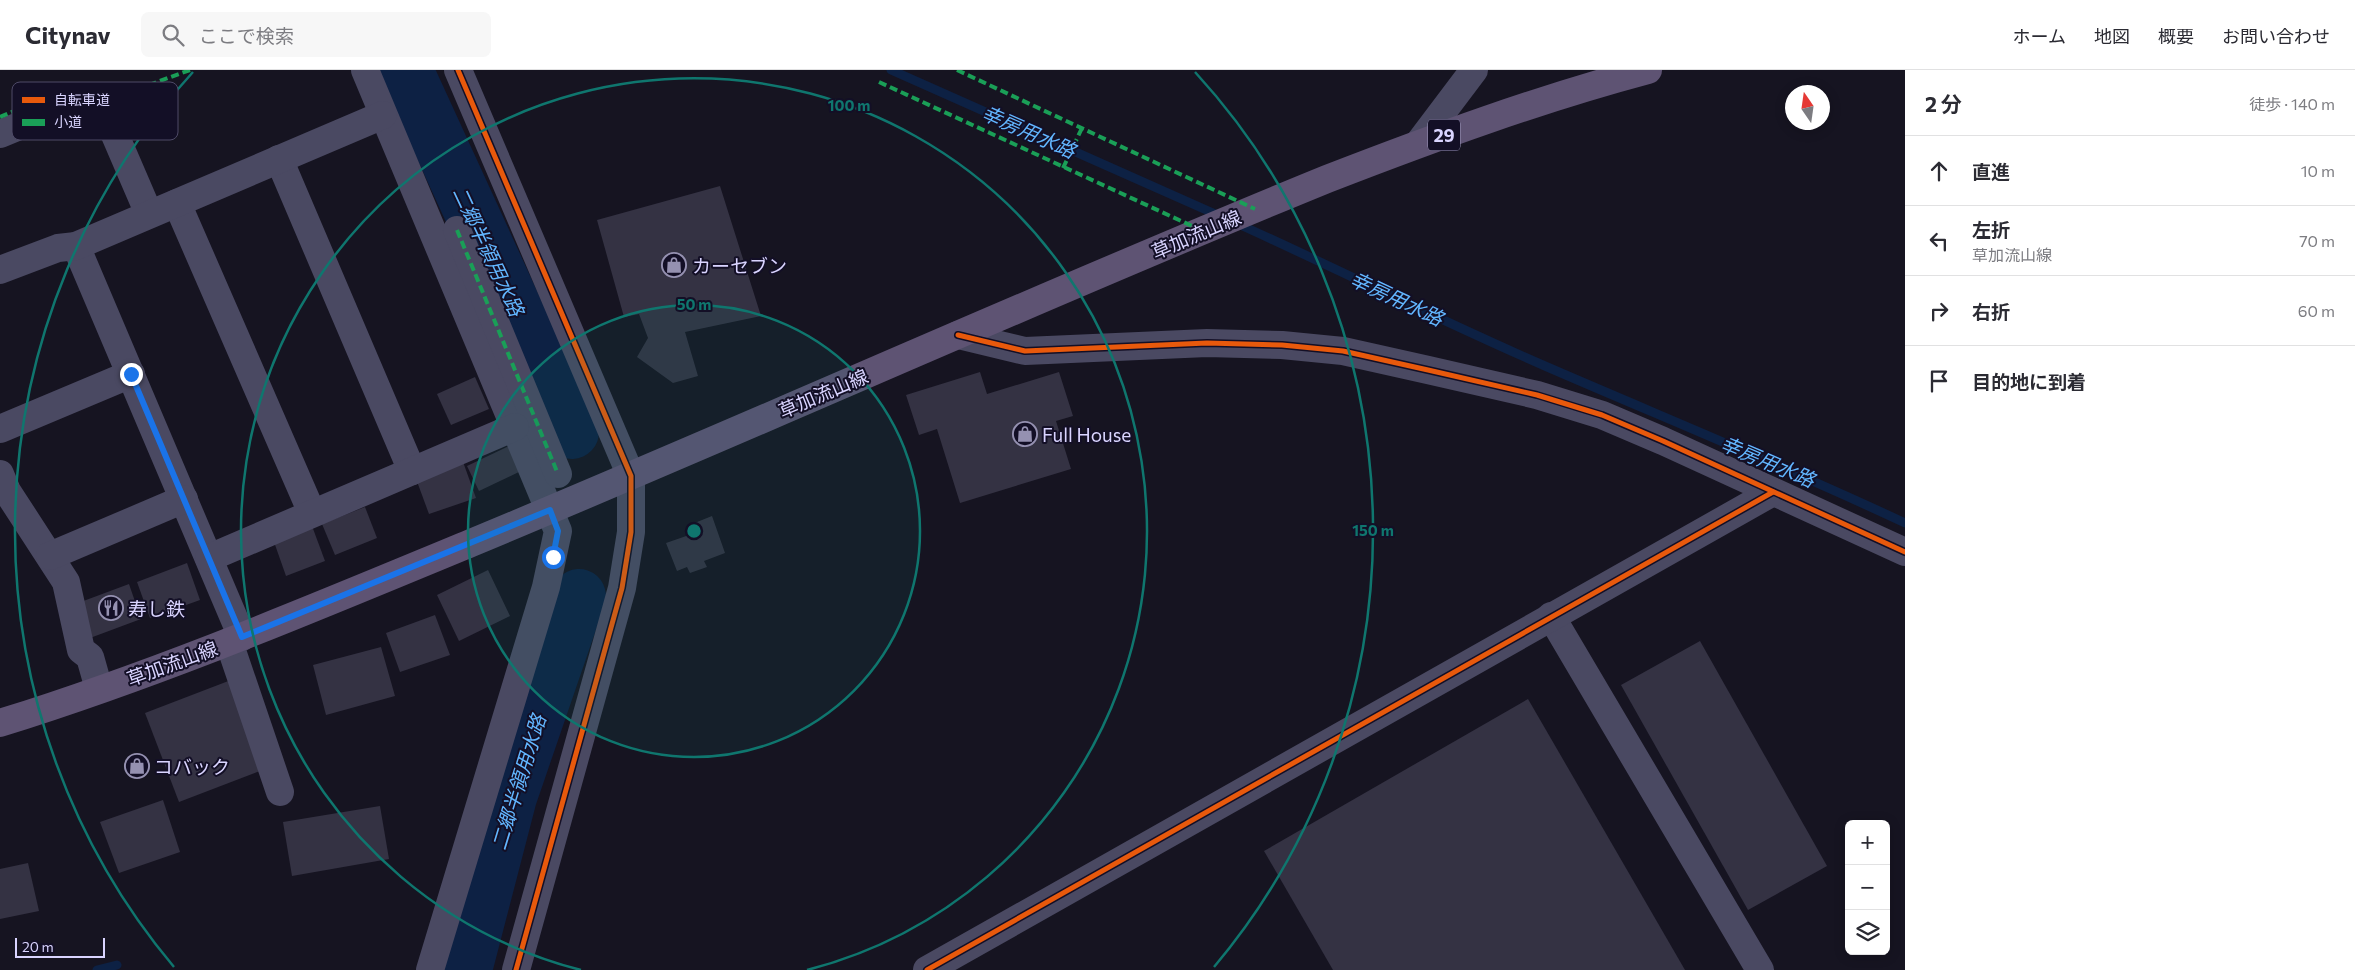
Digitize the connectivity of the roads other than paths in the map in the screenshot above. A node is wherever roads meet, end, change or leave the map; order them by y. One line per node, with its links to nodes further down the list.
1 (365, 70): 5 (street)
2 (458, 70): 23 (street)
3 (1474, 70): 9 (street)
4 (1648, 70): 9 (main road, 草加流山線 / 29)
5 (383, 116): 10 (street); 18 (street)
6 (12, 129): 7 (street)
7 (0, 134)
8 (117, 140): 12 (street)
9 (1419, 143): 16 (main road, 草加流山線 / 29)
10 (280, 160): 11 (street); 20 (street)
11 (177, 203): 12 (street); 27 (street)
12 (149, 214): 14 (street)
13 (457, 230): 22 (street)
14 (76, 246): 15 (street); 17 (street)
15 (0, 270)
16 (958, 335): 23 (main road, 草加流山線 / 29); 24 (street)
17 (131, 374): 19 (street); 25 (street)
18 (515, 427): 20 (street); 26 (street)
19 (0, 428)
20 (412, 471): 27 (street)
21 (0, 474): 29 (street)
22 (558, 474)
23 (631, 476): 26 (main road, 草加流山線 / 29); 37 (street)
24 (1773, 492): 28 (street); 31 (street)
25 (184, 499): 29 (street); 30 (street)
26 (550, 510): 32 (main road, 草加流山線 / 29); 36 (street)
27 (312, 513): 30 (street)
28 (1904, 549)
29 (50, 556): 33 (street)
30 (209, 558): 32 (street)
31 (1551, 616): 38 (street); 39 (street)
32 (235, 639): 33 (main road, 草加流山線 / 29); 35 (street)
33 (100, 689): 34 (main road, 草加流山線 / 29)
34 (0, 723)
35 (280, 792)
36 (430, 970)
37 (516, 970)
38 (927, 970)
39 (1760, 970)

